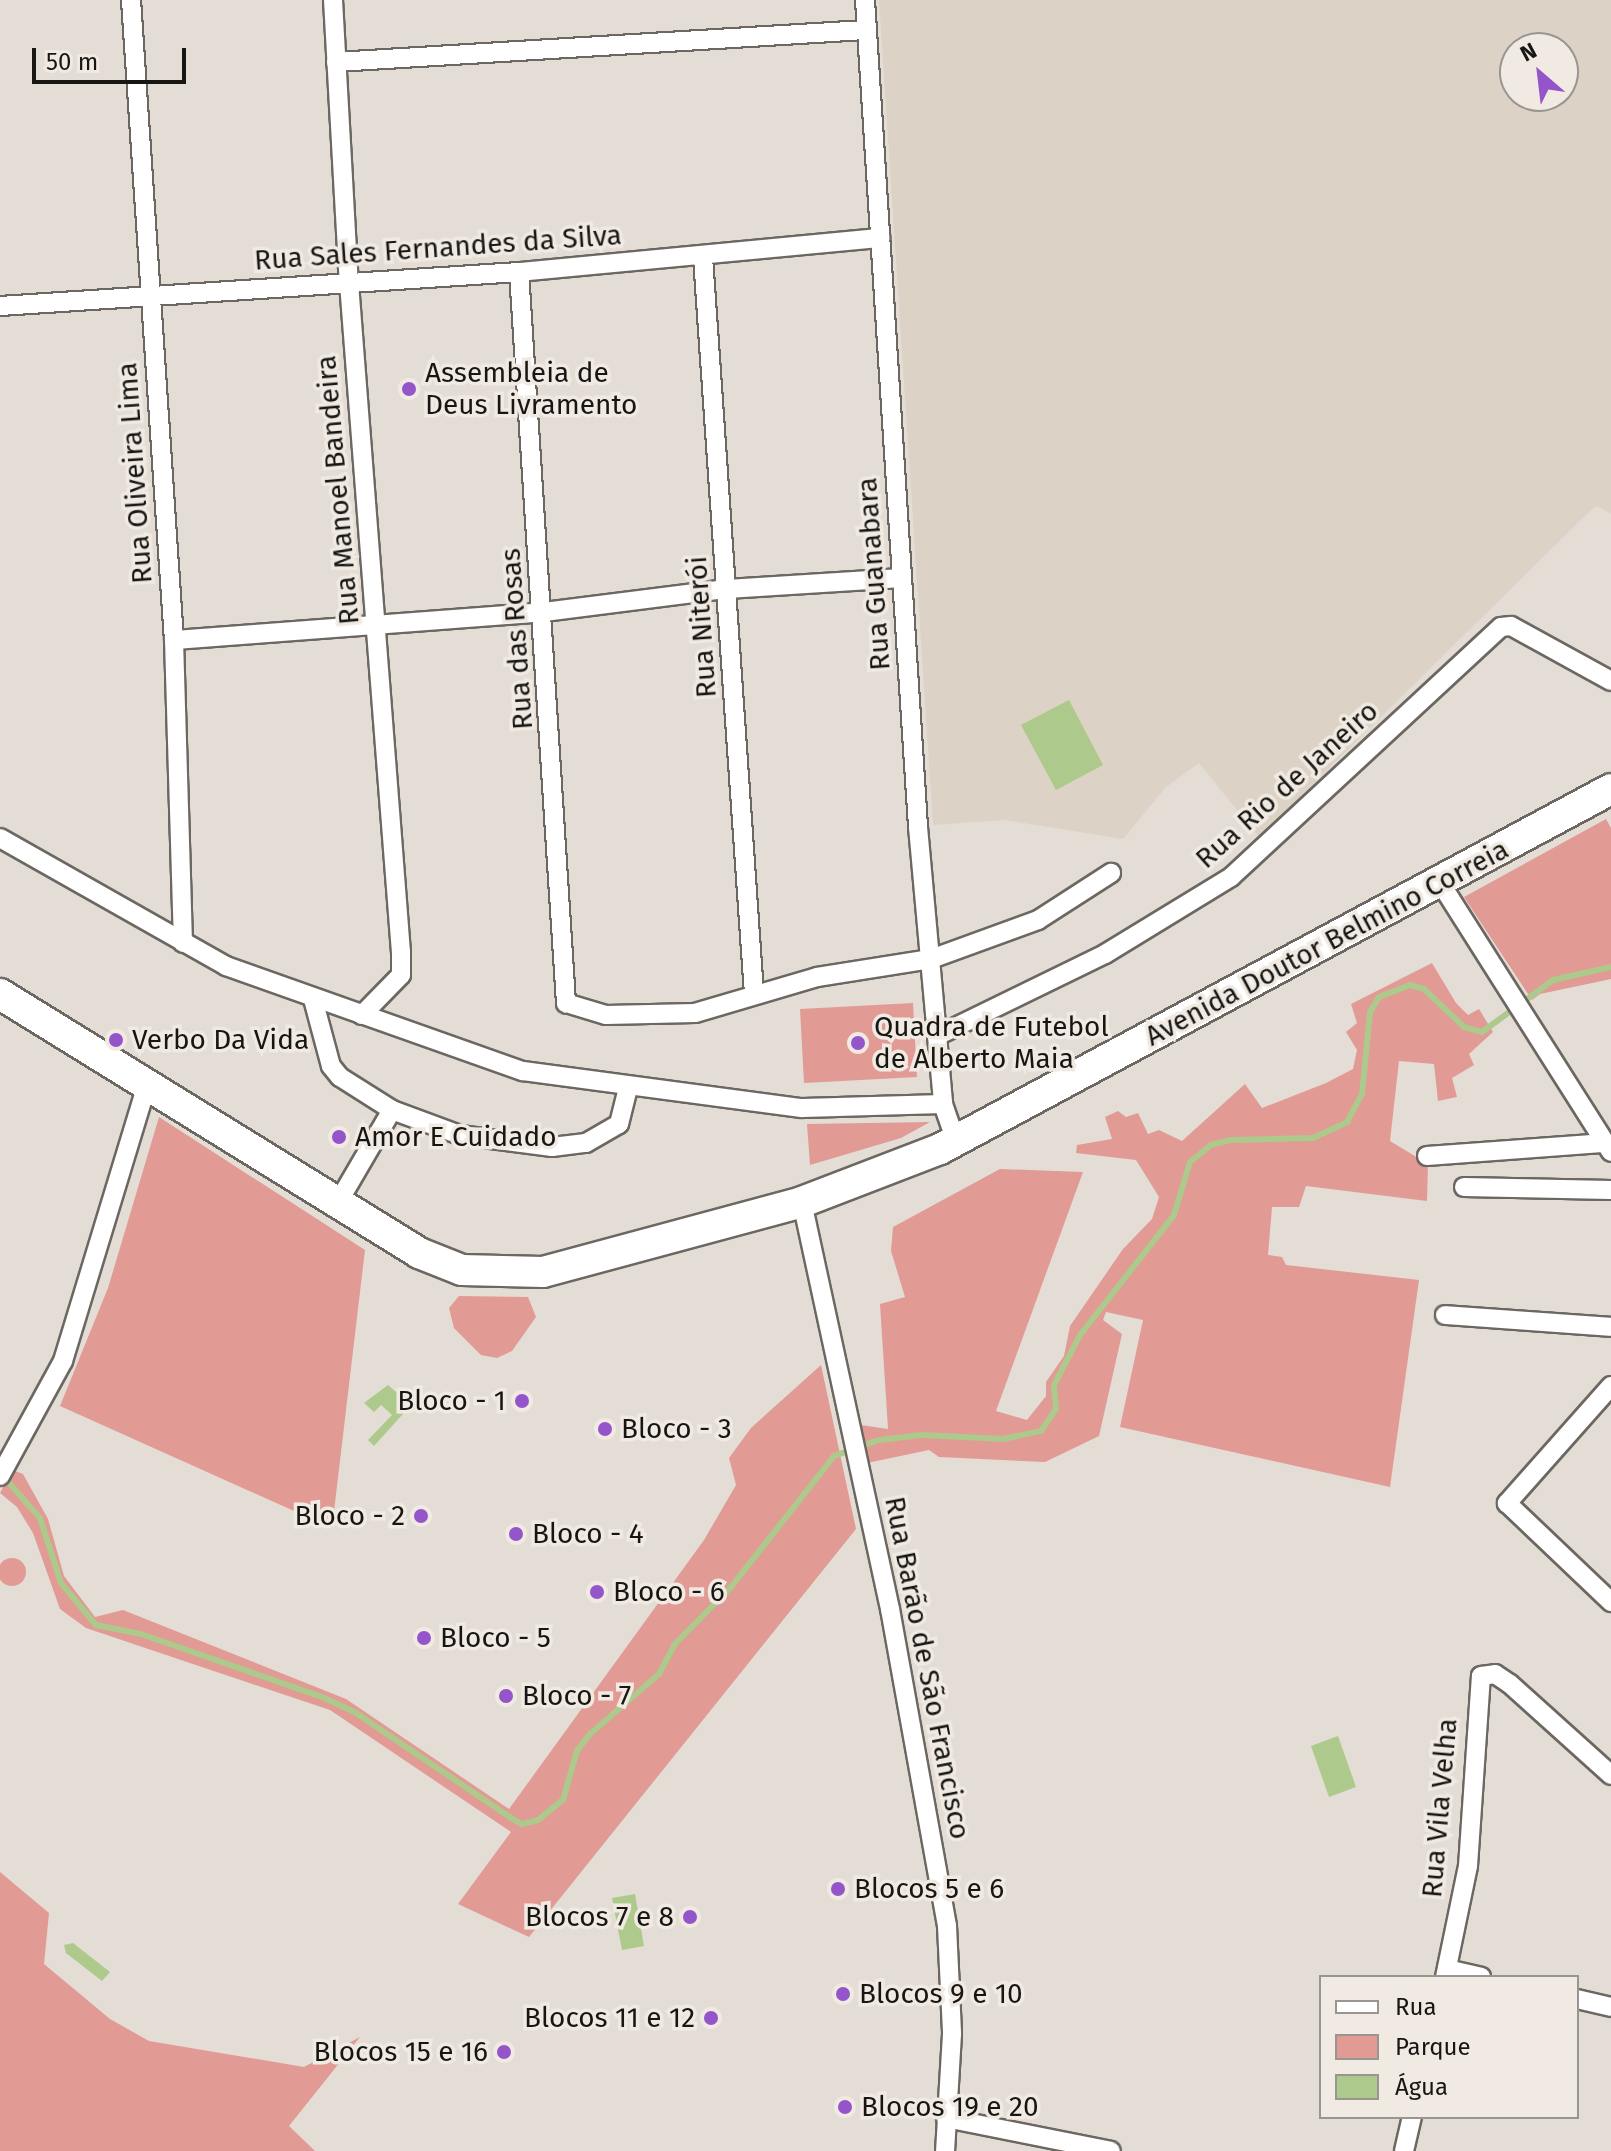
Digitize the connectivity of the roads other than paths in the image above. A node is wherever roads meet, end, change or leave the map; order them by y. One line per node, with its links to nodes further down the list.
1 (131, 0): 10 (street, Rua Oliveira Lima)
2 (333, 0): 5 (street, Rua Manoel Bandeira)
3 (865, 0): 4 (street, Rua Guanabara)
4 (866, 30): 5 (street); 6 (street, Rua Guanabara)
5 (336, 62): 9 (street, Rua Manoel Bandeira)
6 (880, 238): 7 (street, Rua Sales Fernandes da Silva); 12 (street, Rua Guanabara)
7 (703, 257): 8 (street, Rua Sales Fernandes da Silva); 13 (street, Rua Niterói)
8 (519, 272): 9 (street, Rua Sales Fernandes da Silva); 14 (street, Rua das Rosas)
9 (349, 283): 10 (street, Rua Sales Fernandes da Silva); 15 (street, Rua Manoel Bandeira)
10 (151, 296): 11 (street, Rua Sales Fernandes da Silva); 16 (street, Rua Oliveira Lima)
11 (0, 306)
12 (902, 578): 13 (street); 23 (street, Rua Guanabara)
13 (727, 589): 14 (street); 25 (street, Rua Niterói)
14 (544, 612): 15 (street); 25 (street, Rua das Rosas)
15 (377, 622): 16 (street); 27 (street, Rua Manoel Bandeira)
16 (174, 640): 22 (street, Rua Oliveira Lima)
17 (1611, 681): 28 (street, Rua Rio de Janeiro)
18 (1608, 798): 21 (main road, Avenida Doutor Belmino Correia)
19 (0, 838): 22 (street)
20 (1111, 873): 23 (street)
21 (1441, 884): 33 (main road, Avenida Doutor Belmino Correia); 34 (street)
22 (183, 943): 26 (street)
23 (931, 959): 25 (street); 28 (street, Rua Guanabara)
24 (0, 994): 29 (main road, Avenida Doutor Belmino Correia)
25 (754, 994)
26 (313, 999): 27 (street); 32 (street)
27 (362, 1015): 30 (street)
28 (937, 1036): 31 (street, Rua Guanabara)
29 (147, 1085): 39 (main road, Avenida Doutor Belmino Correia); 43 (street)
30 (628, 1088): 31 (street); 32 (street)
31 (943, 1104): 33 (street, Rua Guanabara)
32 (392, 1110): 39 (street)
33 (956, 1141): 38 (main road, Avenida Doutor Belmino Correia)
34 (1608, 1147): 35 (street)
35 (1427, 1156)
36 (1464, 1187): 37 (street)
37 (1611, 1190)
38 (802, 1202): 39 (main road, Avenida Doutor Belmino Correia); 49 (street, Rua Barão de São Francisco)
39 (337, 1204)
40 (1445, 1315): 41 (street)
41 (1611, 1327)
42 (1608, 1398): 44 (street)
43 (5, 1468)
44 (1611, 1602)
45 (1611, 1775): 46 (street, Rua Vila Velha)
46 (1446, 1973)
47 (1579, 1999): 48 (street)
48 (1611, 2007)
49 (946, 2118): 51 (street, Rua Barão de São Francisco); 52 (street)
50 (1412, 2119): 53 (street)
51 (945, 2151)
52 (1111, 2151)
53 (1404, 2151)

